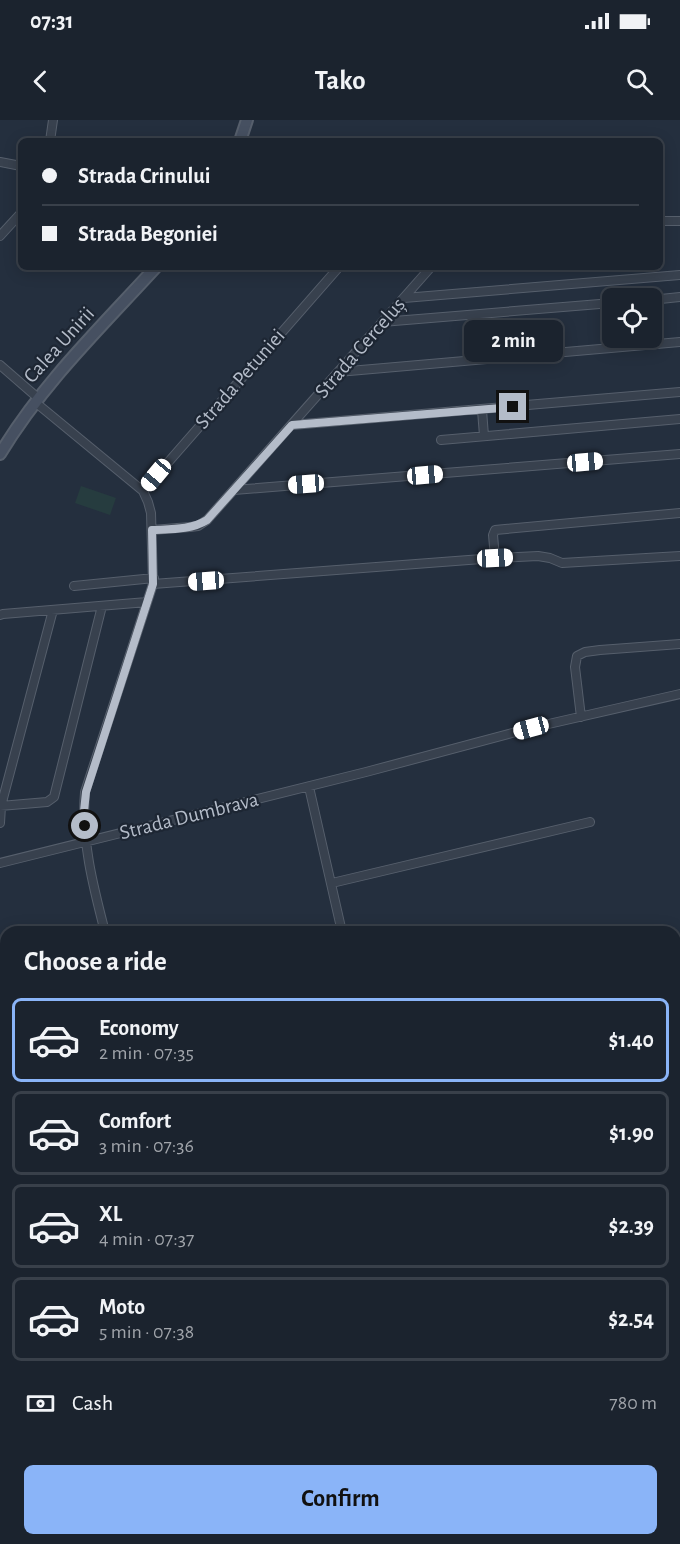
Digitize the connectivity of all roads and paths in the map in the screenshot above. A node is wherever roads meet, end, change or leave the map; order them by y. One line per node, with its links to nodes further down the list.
1 (53, 120): 3 (street)
2 (247, 120): 4 (main road)
3 (50, 138)
4 (241, 138)
5 (0, 162): 6 (street)
6 (18, 165)
7 (18, 216): 10 (street)
8 (663, 221): 9 (street)
9 (680, 221)
10 (0, 236)
11 (153, 270): 24 (main road, Calea Unirii)
12 (336, 270): 33 (street, Strada Petuniei)
13 (428, 270): 16 (street, Strada Cerceluș)
14 (680, 275): 16 (street)
15 (680, 297): 17 (street)
16 (404, 298): 19 (street, Strada Cerceluș)
17 (662, 299)
18 (602, 304): 19 (street)
19 (382, 322): 22 (street, Strada Cerceluș)
20 (680, 342): 22 (street)
21 (0, 365): 24 (street)
22 (338, 372): 27 (street, Strada Cerceluș)
23 (680, 392): 25 (street)
24 (36, 400): 30 (main road, Calea Unirii); 33 (street)
25 (482, 410): 27 (street); 28 (street)
26 (680, 419): 28 (street)
27 (292, 425): 32 (street, Strada Cerceluș)
28 (484, 436): 29 (street)
29 (441, 440)
30 (0, 454)
31 (680, 454): 32 (street)
32 (234, 490): 35 (street, Strada Cerceluș)
33 (143, 491): 35 (street)
34 (680, 513): 37 (street)
35 (152, 530): 38 (street)
36 (680, 555): 37 (street)
37 (495, 558): 38 (street)
38 (154, 581): 39 (street); 40 (street)
39 (74, 586)
40 (147, 602): 41 (street); 51 (street)
41 (102, 606): 42 (street); 48 (street)
42 (53, 610): 43 (street); 48 (street)
43 (0, 615)
44 (680, 644): 46 (street)
45 (680, 694): 46 (street, Strada Dumbrava)
46 (581, 717): 47 (street, Strada Dumbrava)
47 (309, 787): 51 (street, Strada Dumbrava); 53 (street)
48 (1, 806): 50 (street)
49 (590, 822): 53 (street)
50 (0, 823)
51 (86, 842): 52 (street, Strada Dumbrava); 54 (street)
52 (0, 863)
53 (332, 883): 55 (street)
54 (104, 926)
55 (341, 926)

